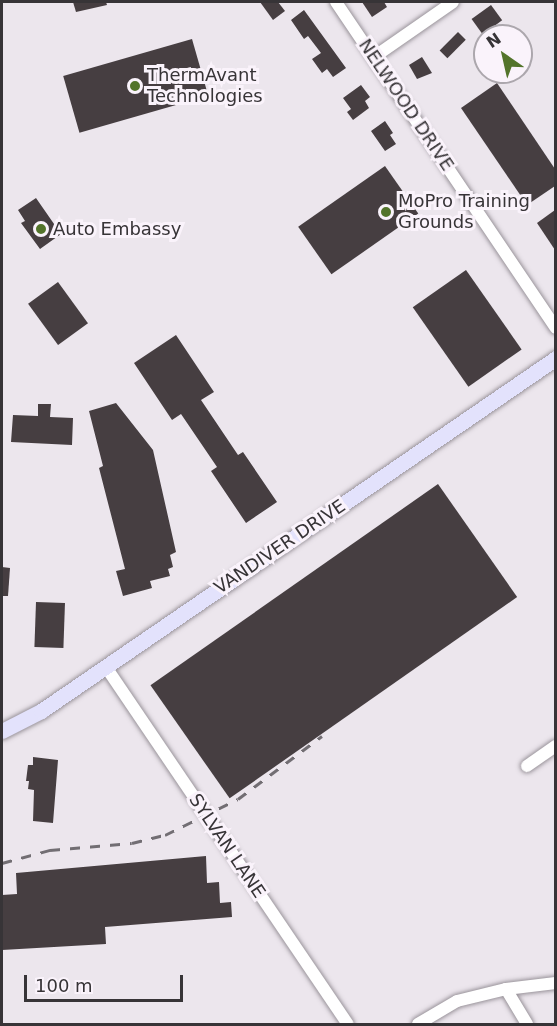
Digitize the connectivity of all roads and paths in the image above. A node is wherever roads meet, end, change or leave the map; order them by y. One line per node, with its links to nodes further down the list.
1 (336, 2): 3 (street, NELWOOD DRIVE)
2 (453, 2): 3 (street)
3 (374, 57): 4 (street, NELWOOD DRIVE)
4 (555, 328)
5 (555, 358): 6 (main road, VANDIVER DRIVE)
6 (105, 667): 7 (main road, VANDIVER DRIVE); 12 (street, SYLVAN LANE)
7 (2, 731)
8 (555, 746): 9 (street)
9 (527, 766)
10 (555, 983): 11 (street)
11 (506, 989): 13 (street); 14 (street)
12 (348, 1024)
13 (418, 1024)
14 (527, 1024)

